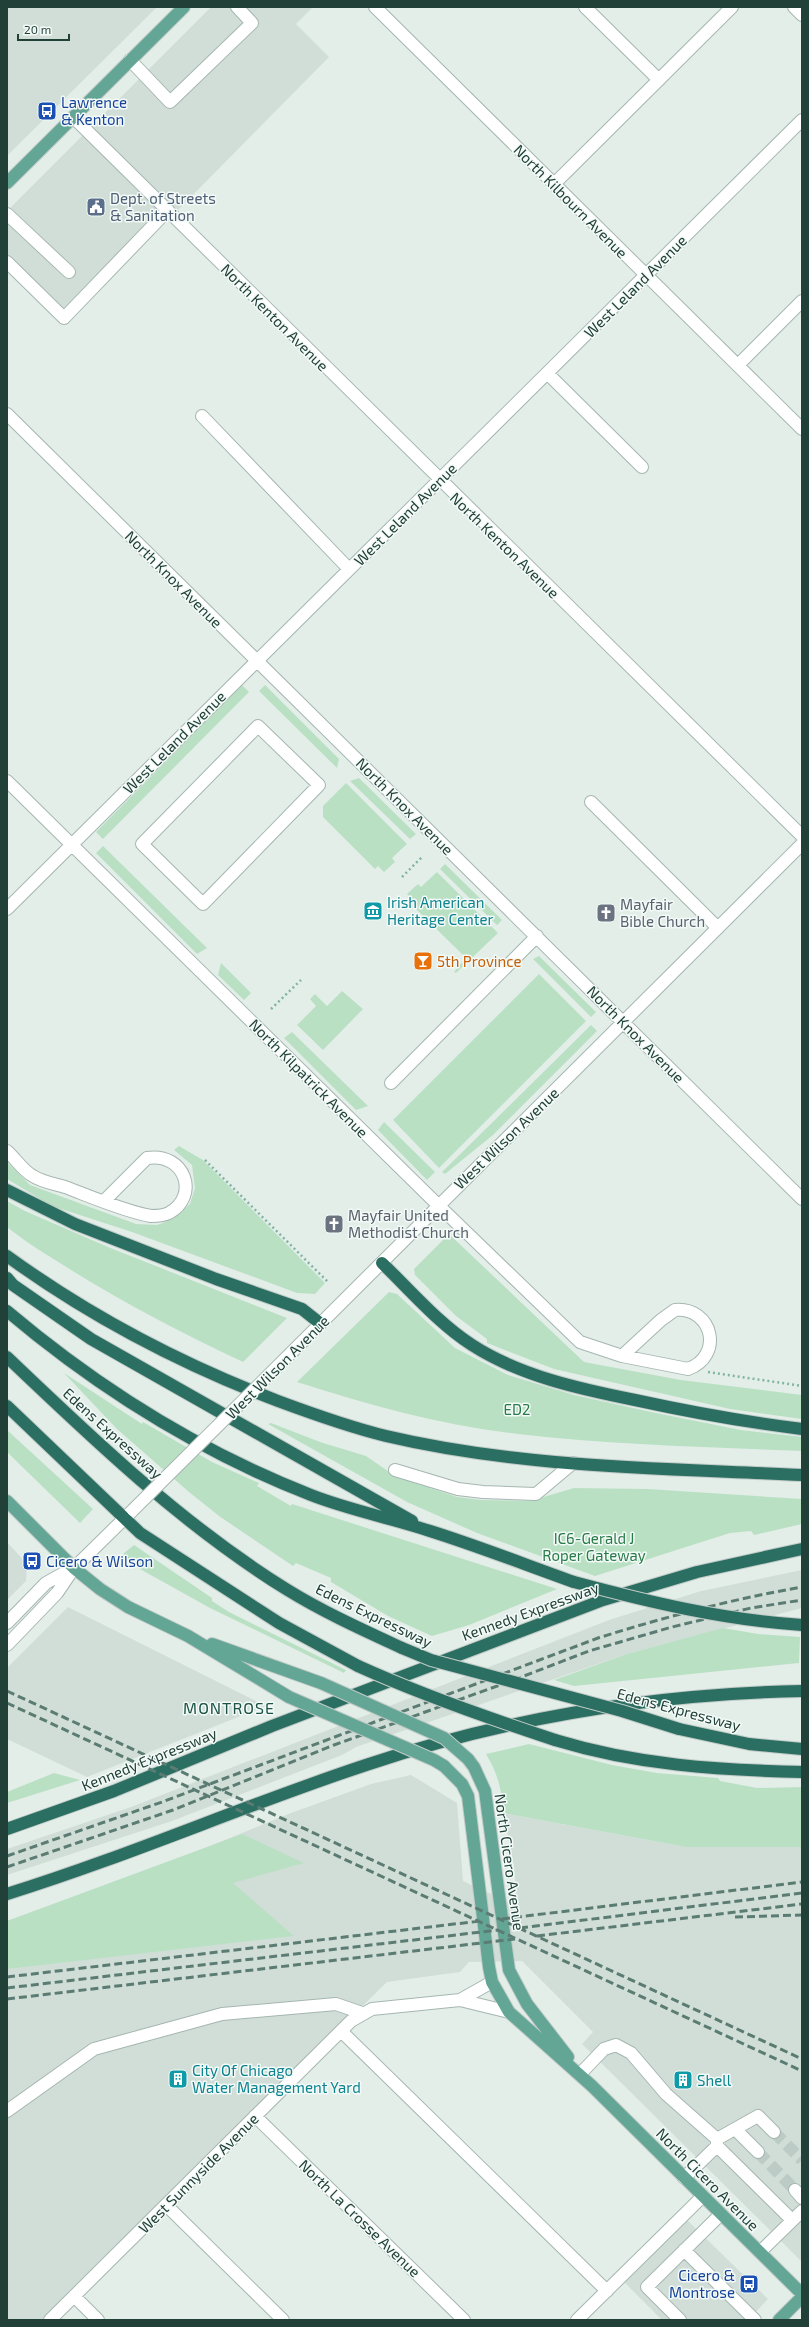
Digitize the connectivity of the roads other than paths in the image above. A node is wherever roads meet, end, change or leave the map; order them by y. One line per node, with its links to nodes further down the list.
1 (184, 7): 8 (main road)
2 (237, 7): 8 (street)
3 (375, 7): 13 (street, North Kilbourn Avenue)
4 (585, 7): 9 (street)
5 (732, 7): 9 (street)
6 (794, 7): 7 (street)
7 (802, 15)
8 (130, 60): 10 (main road)
9 (660, 80): 13 (street)
10 (74, 117): 12 (main road); 14 (street, North Kenton Avenue)
11 (802, 120): 18 (street, West Leland Avenue)
12 (7, 183)
13 (554, 184): 18 (street, North Kilbourn Avenue)
14 (168, 210): 16 (street); 26 (street, North Kenton Avenue)
15 (7, 214): 17 (street)
16 (7, 262)
17 (69, 272)
18 (646, 275): 20 (street, North Kilbourn Avenue); 21 (street, West Leland Avenue)
19 (802, 301): 20 (street)
20 (738, 365): 24 (street, North Kilbourn Avenue)
21 (547, 373): 25 (street); 26 (street, West Leland Avenue)
22 (7, 414): 28 (street, North Knox Avenue)
23 (202, 416): 27 (street)
24 (802, 429)
25 (642, 467)
26 (439, 480): 27 (street, West Leland Avenue); 31 (street, North Kenton Avenue)
27 (349, 569): 28 (street, West Leland Avenue)
28 (257, 660): 32 (street, West Leland Avenue); 37 (street, North Knox Avenue)
29 (7, 781): 32 (street, North Kilpatrick Avenue)
30 (591, 802): 36 (street)
31 (802, 836)
32 (72, 844): 35 (street, West Leland Avenue); 44 (street, North Kilpatrick Avenue)
33 (142, 844): 33 (street)
34 (802, 844): 36 (street, West Wilson Avenue)
35 (7, 909)
36 (718, 928): 38 (street, West Wilson Avenue)
37 (537, 936): 38 (street, North Knox Avenue); 39 (street)
38 (624, 1022): 42 (street, North Knox Avenue); 44 (street, West Wilson Avenue)
39 (391, 1083)
40 (7, 1151): 43 (street)
41 (7, 1190): 49 (highway)
42 (802, 1199)
43 (104, 1201): 43 (street)
44 (438, 1205): 46 (street, West Wilson Avenue); 50 (street, North Kilpatrick Avenue)
45 (7, 1256): 54 (highway)
46 (382, 1263): 49 (street, West Wilson Avenue); 53 (highway)
47 (7, 1278): 59 (highway)
48 (7, 1311): 59 (highway)
49 (321, 1324): 58 (street, West Wilson Avenue, bridge)
50 (622, 1356): 50 (street, North Kilpatrick Avenue)
51 (7, 1357): 67 (highway, Edens Expressway, bridge)
52 (7, 1406): 58 (highway)
53 (802, 1430)
54 (573, 1464): 55 (street); 56 (highway)
55 (395, 1470)
56 (802, 1475)
57 (7, 1501): 61 (main road, North Cicero Avenue)
58 (124, 1519): 61 (street, West Wilson Avenue); 68 (highway, bridge)
59 (431, 1531): 63 (highway, bridge)
60 (802, 1549): 69 (highway, Kennedy Expressway)
61 (74, 1568): 62 (street, West Wilson Avenue); 64 (main road, North Cicero Avenue); 65 (street, West Wilson Avenue)
62 (7, 1623)
63 (802, 1625)
64 (188, 1636): 71 (main road, North Cicero Avenue, bridge); 76 (main road, North Cicero Avenue, bridge)
65 (7, 1644)
66 (801, 1691): 70 (highway)
67 (802, 1749)
68 (802, 1772)
69 (7, 1829)
70 (7, 1894)
71 (492, 1982): 72 (street, West Sunnyside Avenue); 73 (main road, North Cicero Avenue)
72 (460, 2000): 73 (street, West Sunnyside Avenue); 74 (street, West Sunnyside Avenue)
73 (509, 2012): 77 (main road, North Cicero Avenue)
74 (362, 2013): 75 (street, West Sunnyside Avenue); 78 (street)
75 (341, 2031): 79 (street, West Sunnyside Avenue); 92 (street)
76 (581, 2073): 77 (main road, North Cicero Avenue); 82 (street)
77 (592, 2086): 84 (main road, North Cicero Avenue)
78 (7, 2111)
79 (255, 2116): 86 (street, West Sunnyside Avenue); 98 (street, North La Crosse Avenue)
80 (735, 2129): 81 (street); 82 (street); 83 (street)
81 (774, 2132)
82 (717, 2142): 84 (street); 89 (street)
83 (758, 2152)
84 (684, 2178): 85 (main road, North Cicero Avenue)
85 (703, 2196): 88 (main road, North Cicero Avenue); 92 (street)
86 (166, 2205): 94 (street, West Sunnyside Avenue); 97 (street)
87 (802, 2211): 89 (street)
88 (721, 2214): 90 (street); 91 (main road, North Cicero Avenue)
89 (792, 2220): 91 (street)
90 (684, 2250): 100 (street); 101 (street)
91 (760, 2252): 93 (main road, North Cicero Avenue)
92 (607, 2291): 99 (street)
93 (802, 2295): 102 (main road)
94 (74, 2296): 95 (street, West Sunnyside Avenue); 96 (street)
95 (50, 2320)
96 (98, 2320)
97 (283, 2320)
98 (464, 2320)
99 (577, 2320)
100 (680, 2320)
101 (755, 2320)
102 (779, 2320)

